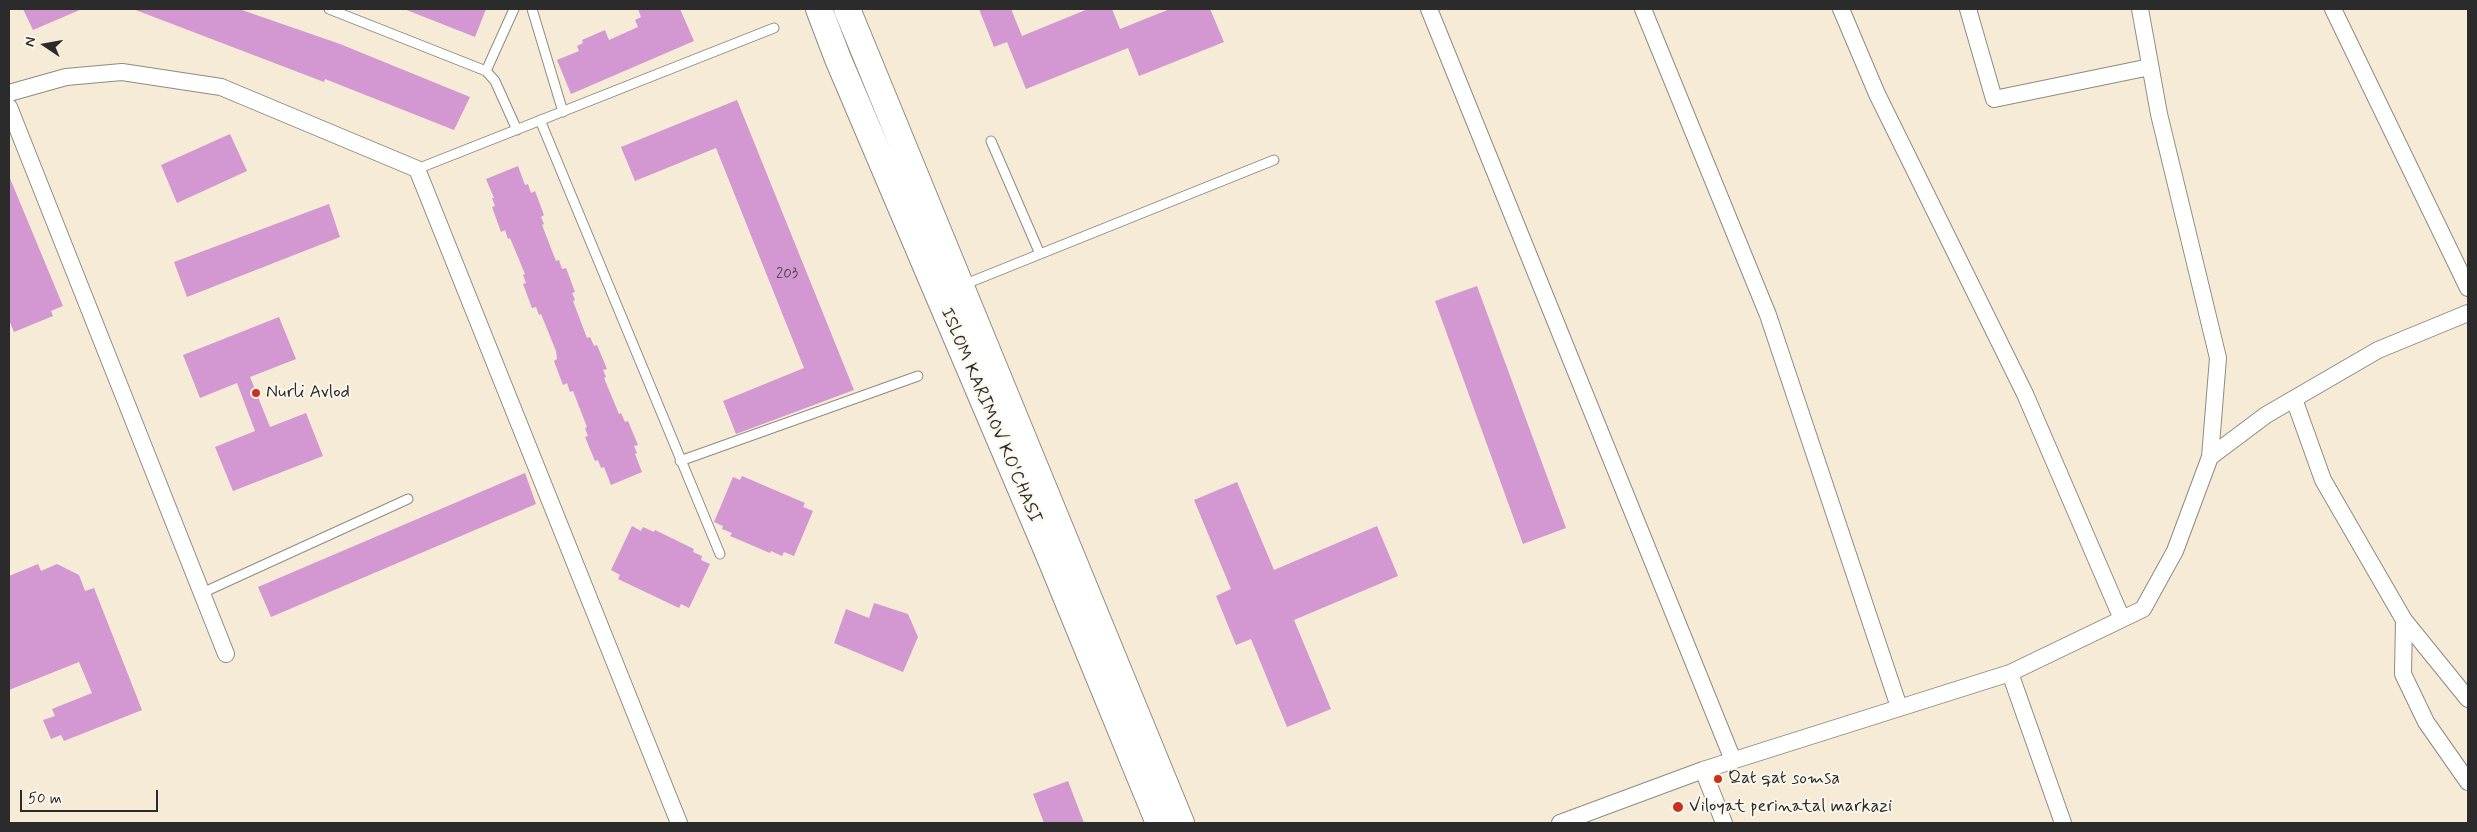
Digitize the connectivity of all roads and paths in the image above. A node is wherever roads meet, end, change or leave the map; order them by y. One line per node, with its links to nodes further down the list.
1 (329, 9): 14 (lane)
2 (514, 9): 14 (lane)
3 (532, 9): 17 (lane)
4 (819, 9): 44 (main road, ISLOM KARIMOV KO'CHASI)
5 (847, 9): 24 (main road, ISLOM KARIMOV KO'CHASI)
6 (1429, 9): 40 (street)
7 (1643, 9): 39 (street)
8 (1841, 9): 34 (street)
9 (1968, 9): 13 (street)
10 (2140, 9): 13 (street)
11 (2333, 9): 25 (street)
12 (774, 28): 17 (lane)
13 (2150, 67): 29 (street)
14 (486, 71): 19 (lane)
15 (9, 94): 22 (street)
16 (9, 107): 33 (street)
17 (562, 112): 18 (lane)
18 (540, 120): 19 (lane); 30 (lane)
19 (517, 130): 22 (lane)
20 (991, 141): 23 (lane)
21 (1274, 160): 23 (lane)
22 (417, 169): 43 (street)
23 (1040, 254): 24 (lane)
24 (960, 286): 45 (main road, ISLOM KARIMOV KO'CHASI)
25 (2468, 288)
26 (2468, 313): 28 (street)
27 (918, 376): 30 (lane)
28 (2294, 399): 29 (street); 35 (street)
29 (2210, 457): 34 (street)
30 (680, 461): 32 (lane)
31 (408, 499): 33 (lane)
32 (720, 554)
33 (202, 593): 36 (street)
34 (2122, 619): 37 (street)
35 (2404, 620): 38 (street); 42 (street)
36 (226, 654)
37 (2010, 673): 39 (street); 48 (street)
38 (2468, 699)
39 (1899, 707): 40 (street)
40 (1733, 760): 41 (street)
41 (1703, 770): 46 (street); 47 (street)
42 (2468, 782)
43 (679, 823)
44 (1159, 823)
45 (1181, 823)
46 (1560, 823)
47 (1724, 823)
48 (2063, 823)

